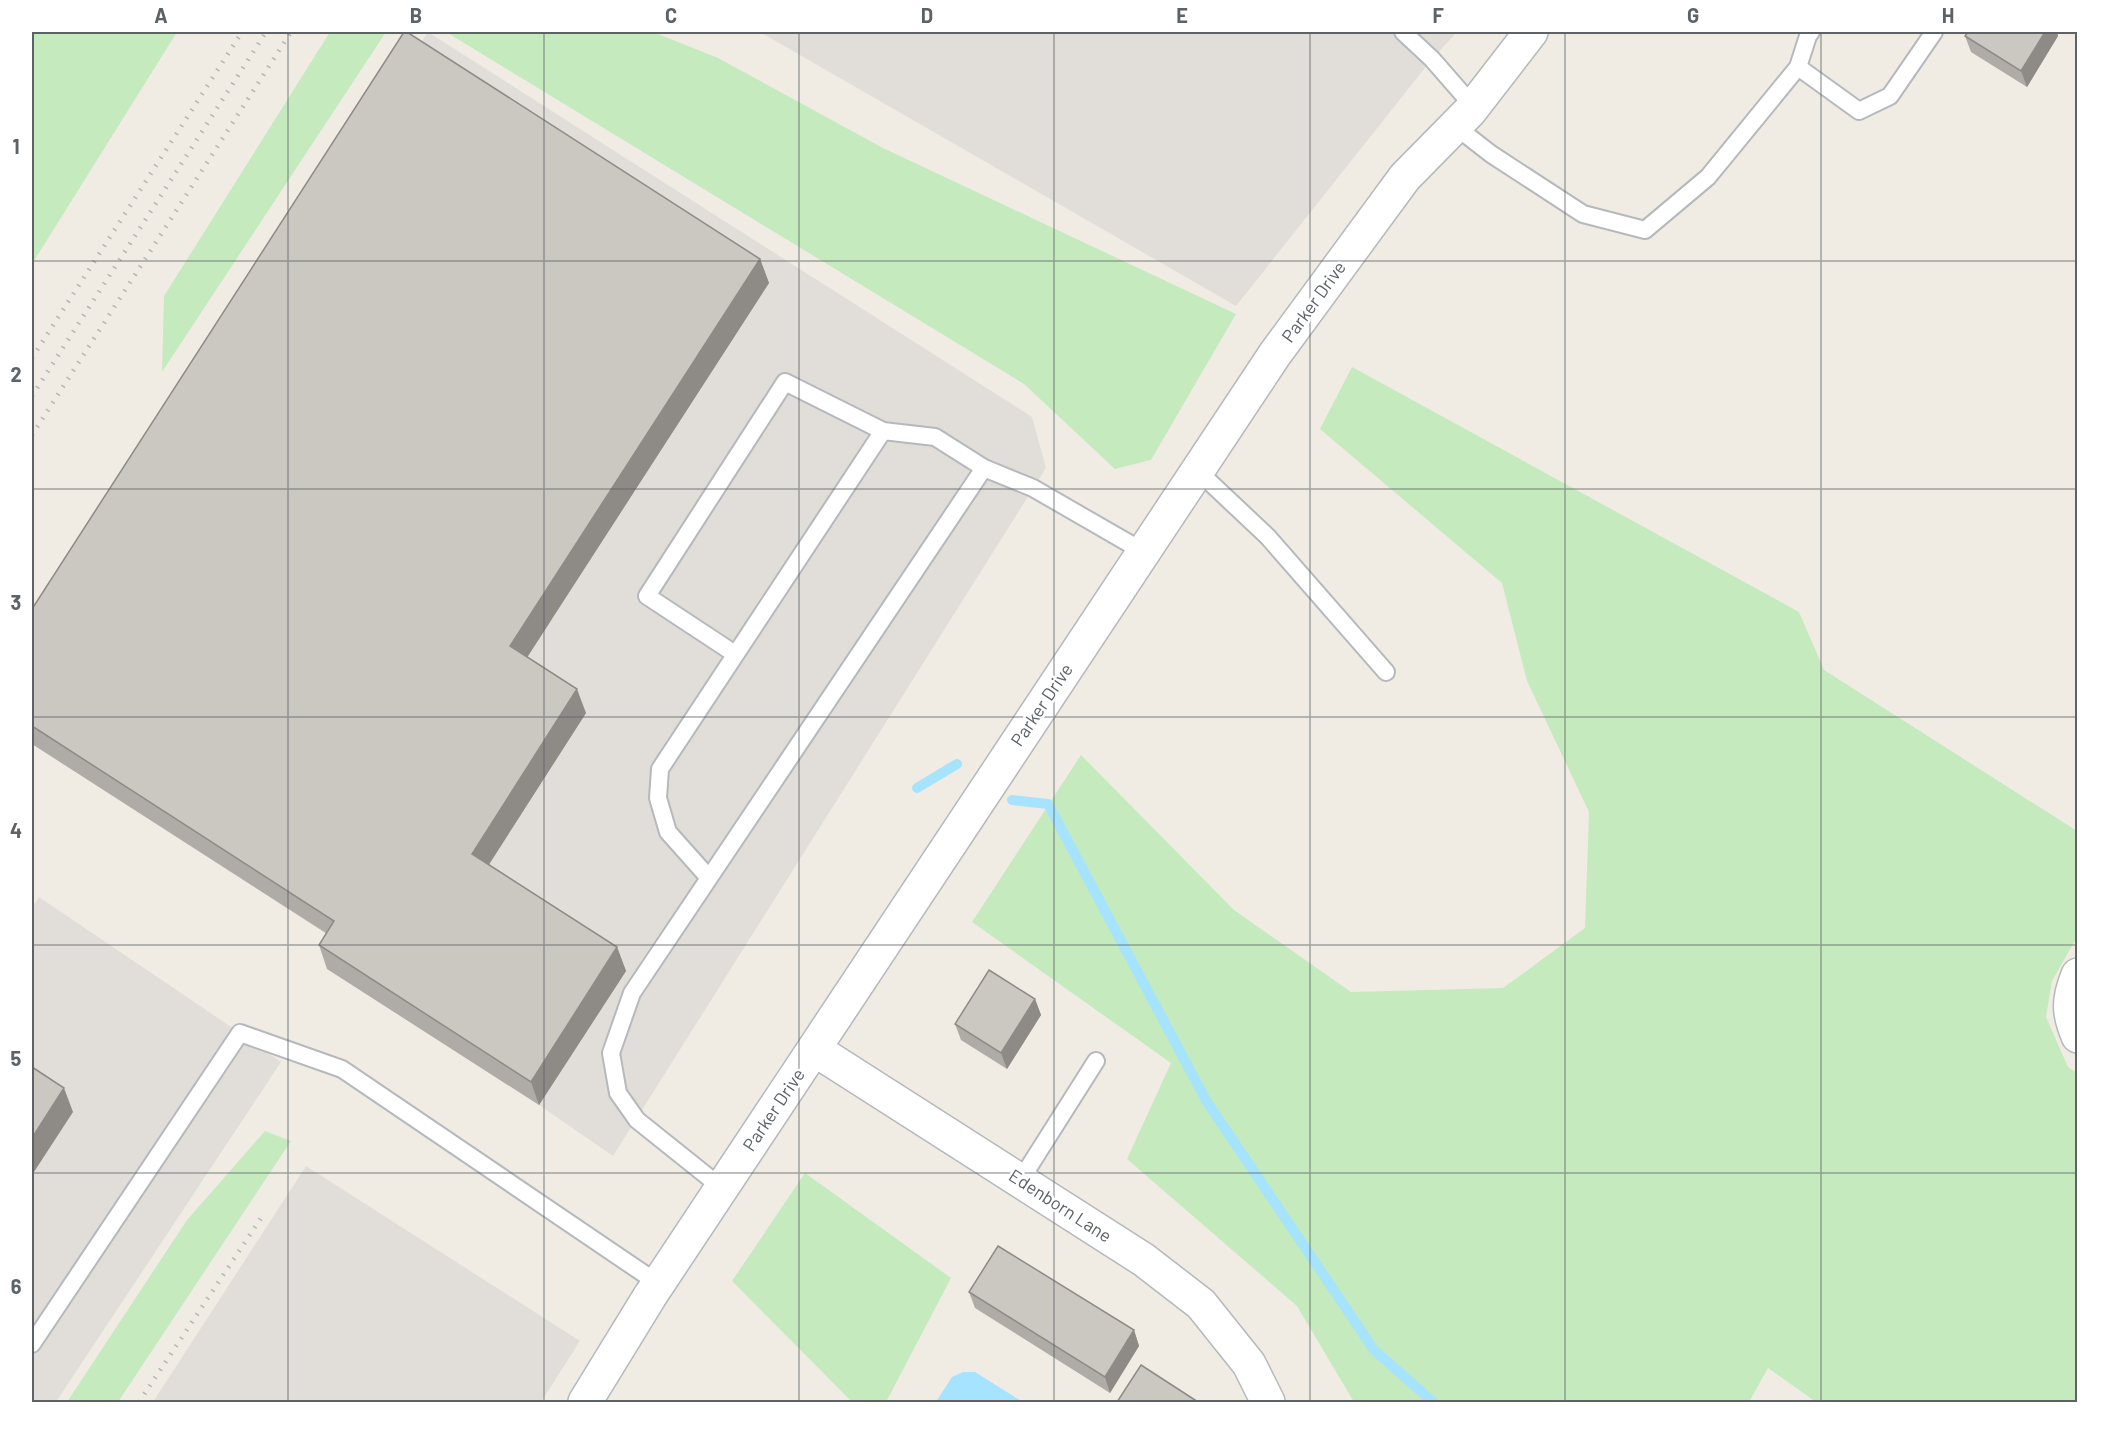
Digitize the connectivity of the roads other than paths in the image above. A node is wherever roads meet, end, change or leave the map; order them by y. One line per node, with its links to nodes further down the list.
1 (1403, 32): 6 (lane)
2 (1531, 32): 6 (street, Parker Drive)
3 (1811, 32): 5 (lane)
4 (1934, 32): 5 (lane)
5 (1798, 67): 6 (lane)
6 (1464, 116): 9 (street, Parker Drive)
7 (883, 431): 8 (lane); 11 (lane); 11 (lane)
8 (984, 468): 10 (lane); 13 (lane)
9 (1198, 471): 10 (street, Parker Drive); 12 (lane)
10 (1144, 552): 16 (street, Parker Drive)
11 (735, 654): 13 (lane)
12 (1386, 672)
13 (709, 878): 19 (lane)
14 (2078, 975): 15 (street)
15 (2078, 1036)
16 (814, 1049): 18 (street, Edenborn Lane); 19 (street, Parker Drive)
17 (1096, 1061): 18 (lane)
18 (1020, 1181): 23 (street, Edenborn Lane)
19 (722, 1188): 20 (street, Parker Drive)
20 (659, 1284): 21 (lane); 22 (street, Parker Drive)
21 (32, 1344)
22 (585, 1402)
23 (1268, 1402)

